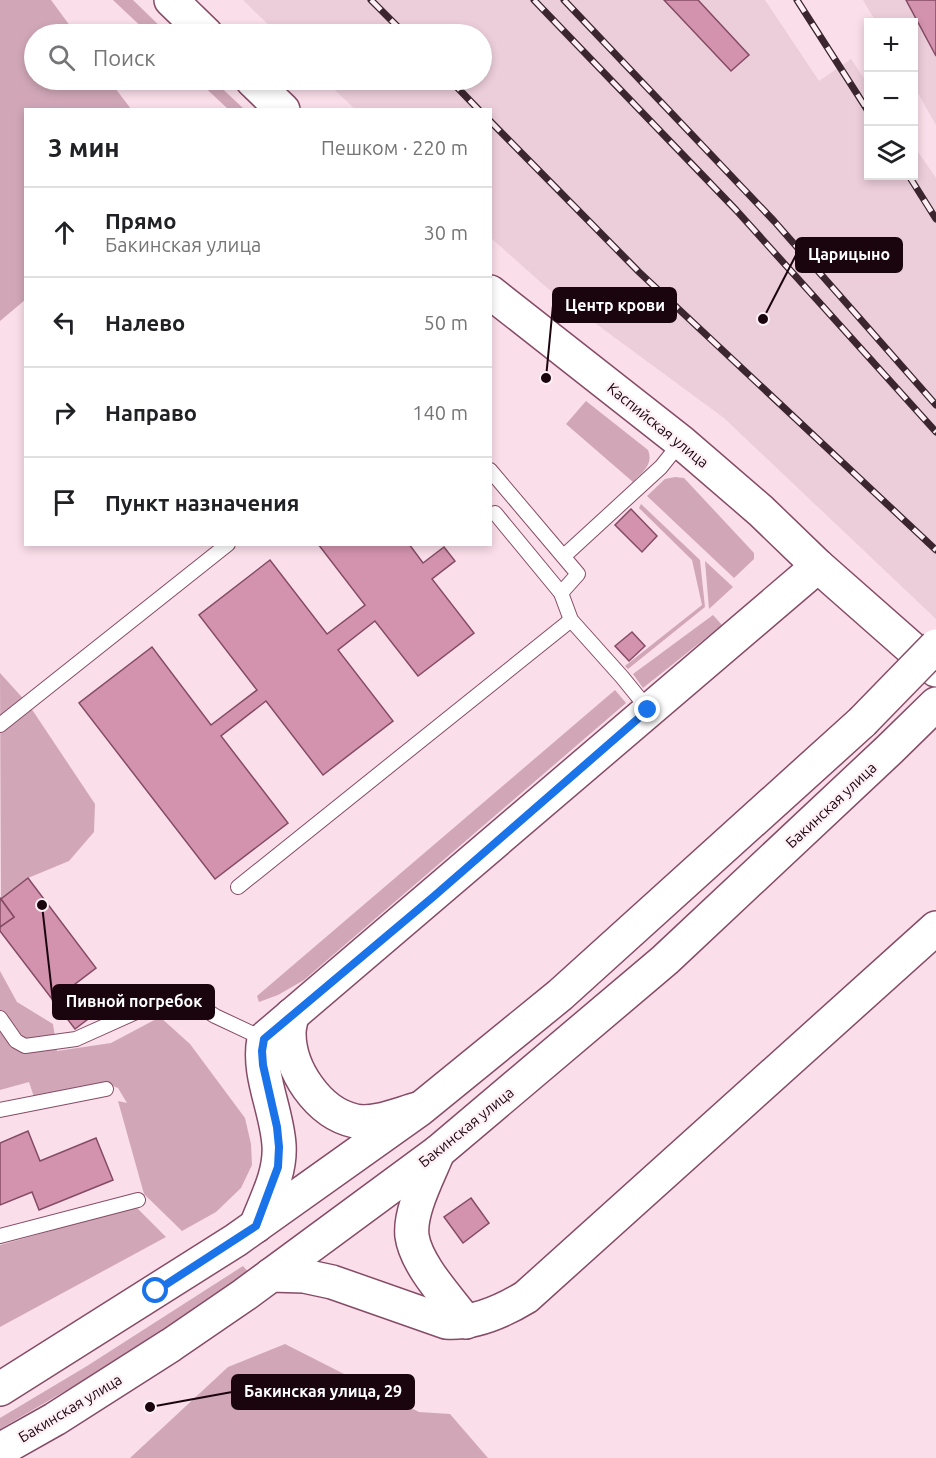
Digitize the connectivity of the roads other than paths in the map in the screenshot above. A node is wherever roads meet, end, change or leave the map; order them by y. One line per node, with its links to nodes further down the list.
1 (171, 0): 2 (main road)
2 (196, 24)
3 (262, 90): 4 (main road)
4 (281, 108)
5 (492, 294): 6 (main road, Каспийская улица)
6 (681, 442): 10 (lane); 11 (main road, Каспийская улица)
7 (492, 472): 10 (lane)
8 (495, 513): 12 (lane)
9 (225, 546): 18 (lane)
10 (564, 556): 12 (lane)
11 (818, 566): 15 (main road, Каспийская улица); 17 (main road)
12 (561, 593): 13 (lane)
13 (571, 620): 17 (lane); 19 (lane)
14 (936, 646): 25 (main road, bridge)
15 (936, 670)
16 (936, 704): 27 (main road, Бакинская улица)
17 (648, 710): 21 (main road)
18 (0, 725)
19 (238, 887)
20 (936, 928): 32 (main road)
21 (292, 1015): 23 (main road); 25 (main road)
22 (0, 1018): 23 (lane)
23 (264, 1039): 29 (main road)
24 (106, 1089): 26 (lane)
25 (420, 1109): 29 (main road)
26 (0, 1110)
27 (438, 1152): 31 (main road, Бакинская улица); 32 (main road)
28 (138, 1200): 30 (lane)
29 (256, 1226): 33 (main road)
30 (0, 1236)
31 (271, 1275): 32 (main road); 34 (main road, Бакинская улица)
32 (466, 1322)
33 (0, 1389)
34 (0, 1450)

